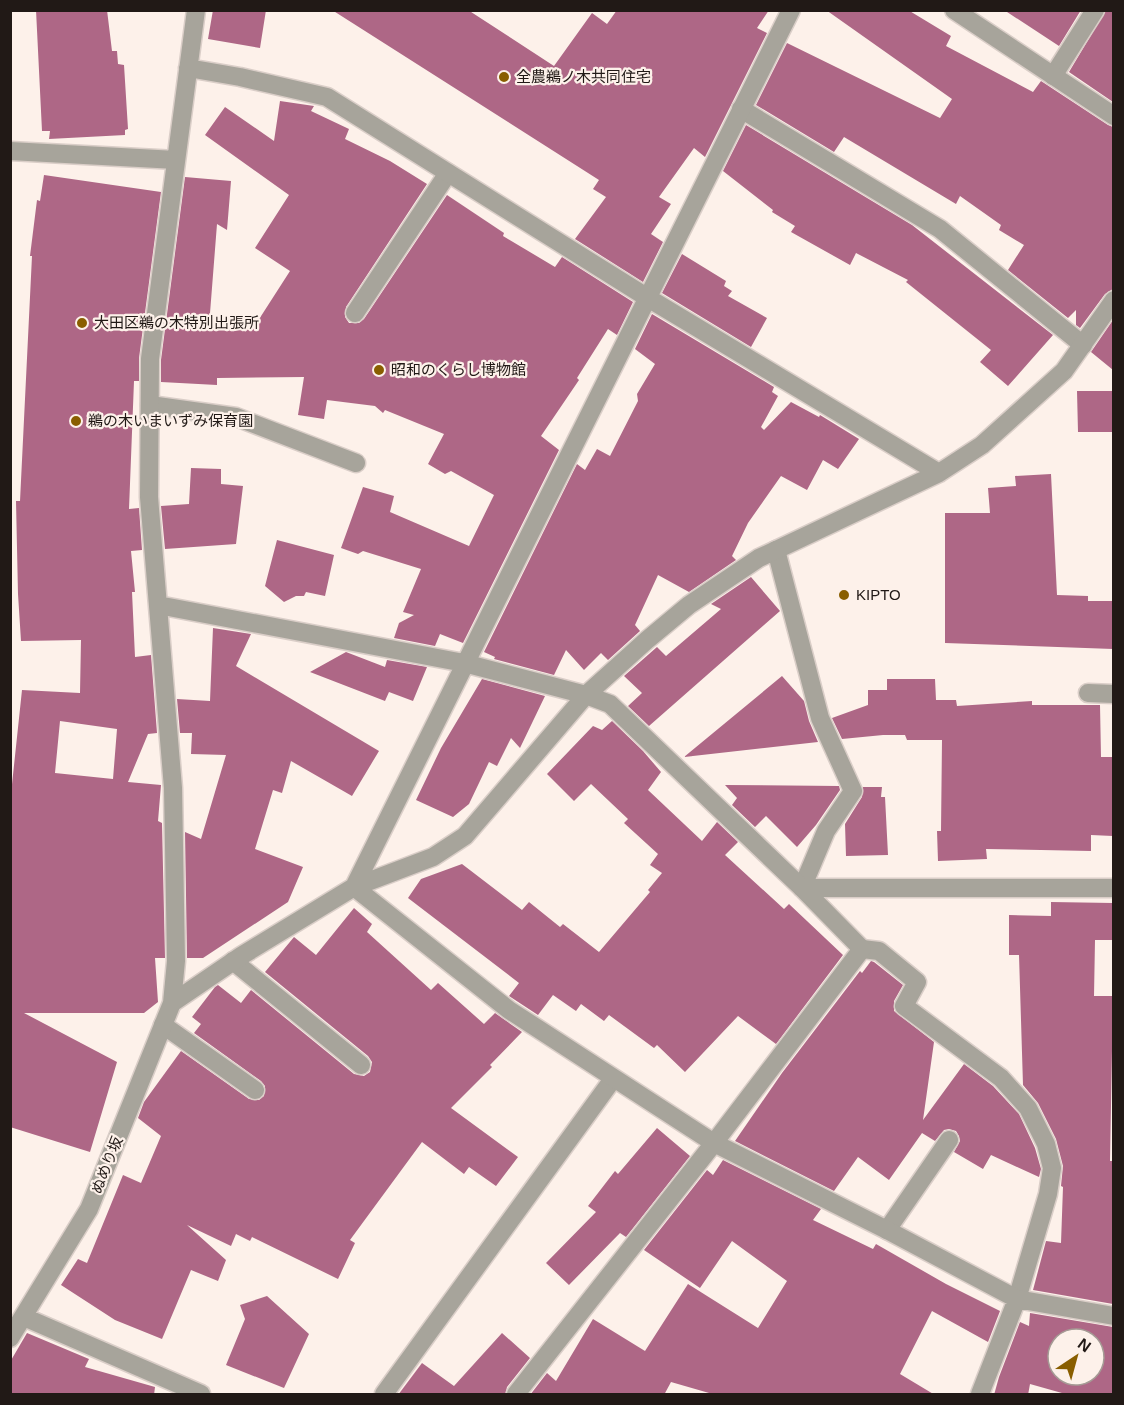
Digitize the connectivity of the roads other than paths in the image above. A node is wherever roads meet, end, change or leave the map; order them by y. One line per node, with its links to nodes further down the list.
1 (196, 10): 5 (street, ぬめり坂)
2 (791, 10): 7 (street)
3 (954, 10): 6 (street)
4 (1095, 10): 6 (street)
5 (189, 68): 10 (street, ぬめり坂); 11 (street)
6 (1053, 76): 8 (street)
7 (741, 109): 12 (street); 15 (street)
8 (1113, 116)
9 (10, 151): 10 (street)
10 (176, 160): 16 (street, ぬめり坂)
11 (448, 173): 12 (street); 14 (street)
12 (648, 298): 18 (street); 21 (street)
13 (1113, 300): 15 (street)
14 (355, 314)
15 (1083, 345): 18 (street)
16 (150, 405): 17 (street); 20 (street, ぬめり坂)
17 (356, 463)
18 (939, 473): 19 (street)
19 (777, 550): 24 (street); 26 (street)
20 (158, 605): 21 (street); 30 (street, ぬめり坂)
21 (465, 663): 24 (street); 25 (street)
22 (1088, 693): 23 (street)
23 (1113, 694)
24 (586, 695): 25 (street); 26 (street)
25 (354, 887): 29 (street); 33 (street)
26 (802, 888): 27 (street); 28 (street)
27 (1113, 888)
28 (862, 950): 36 (street); 38 (street)
29 (233, 961): 30 (street); 32 (street)
30 (172, 1003): 31 (street, ぬめり坂)
31 (163, 1025): 34 (street); 40 (street, ぬめり坂)
32 (361, 1065)
33 (614, 1079): 36 (street); 43 (street)
34 (255, 1090)
35 (949, 1140): 37 (street)
36 (714, 1143): 37 (street); 44 (street)
37 (887, 1230): 38 (street)
38 (1017, 1299): 39 (street); 45 (street)
39 (1113, 1316)
40 (24, 1317): 41 (street, ぬめり坂); 42 (street)
41 (10, 1338)
42 (201, 1395)
43 (384, 1395)
44 (516, 1395)
45 (980, 1395)

